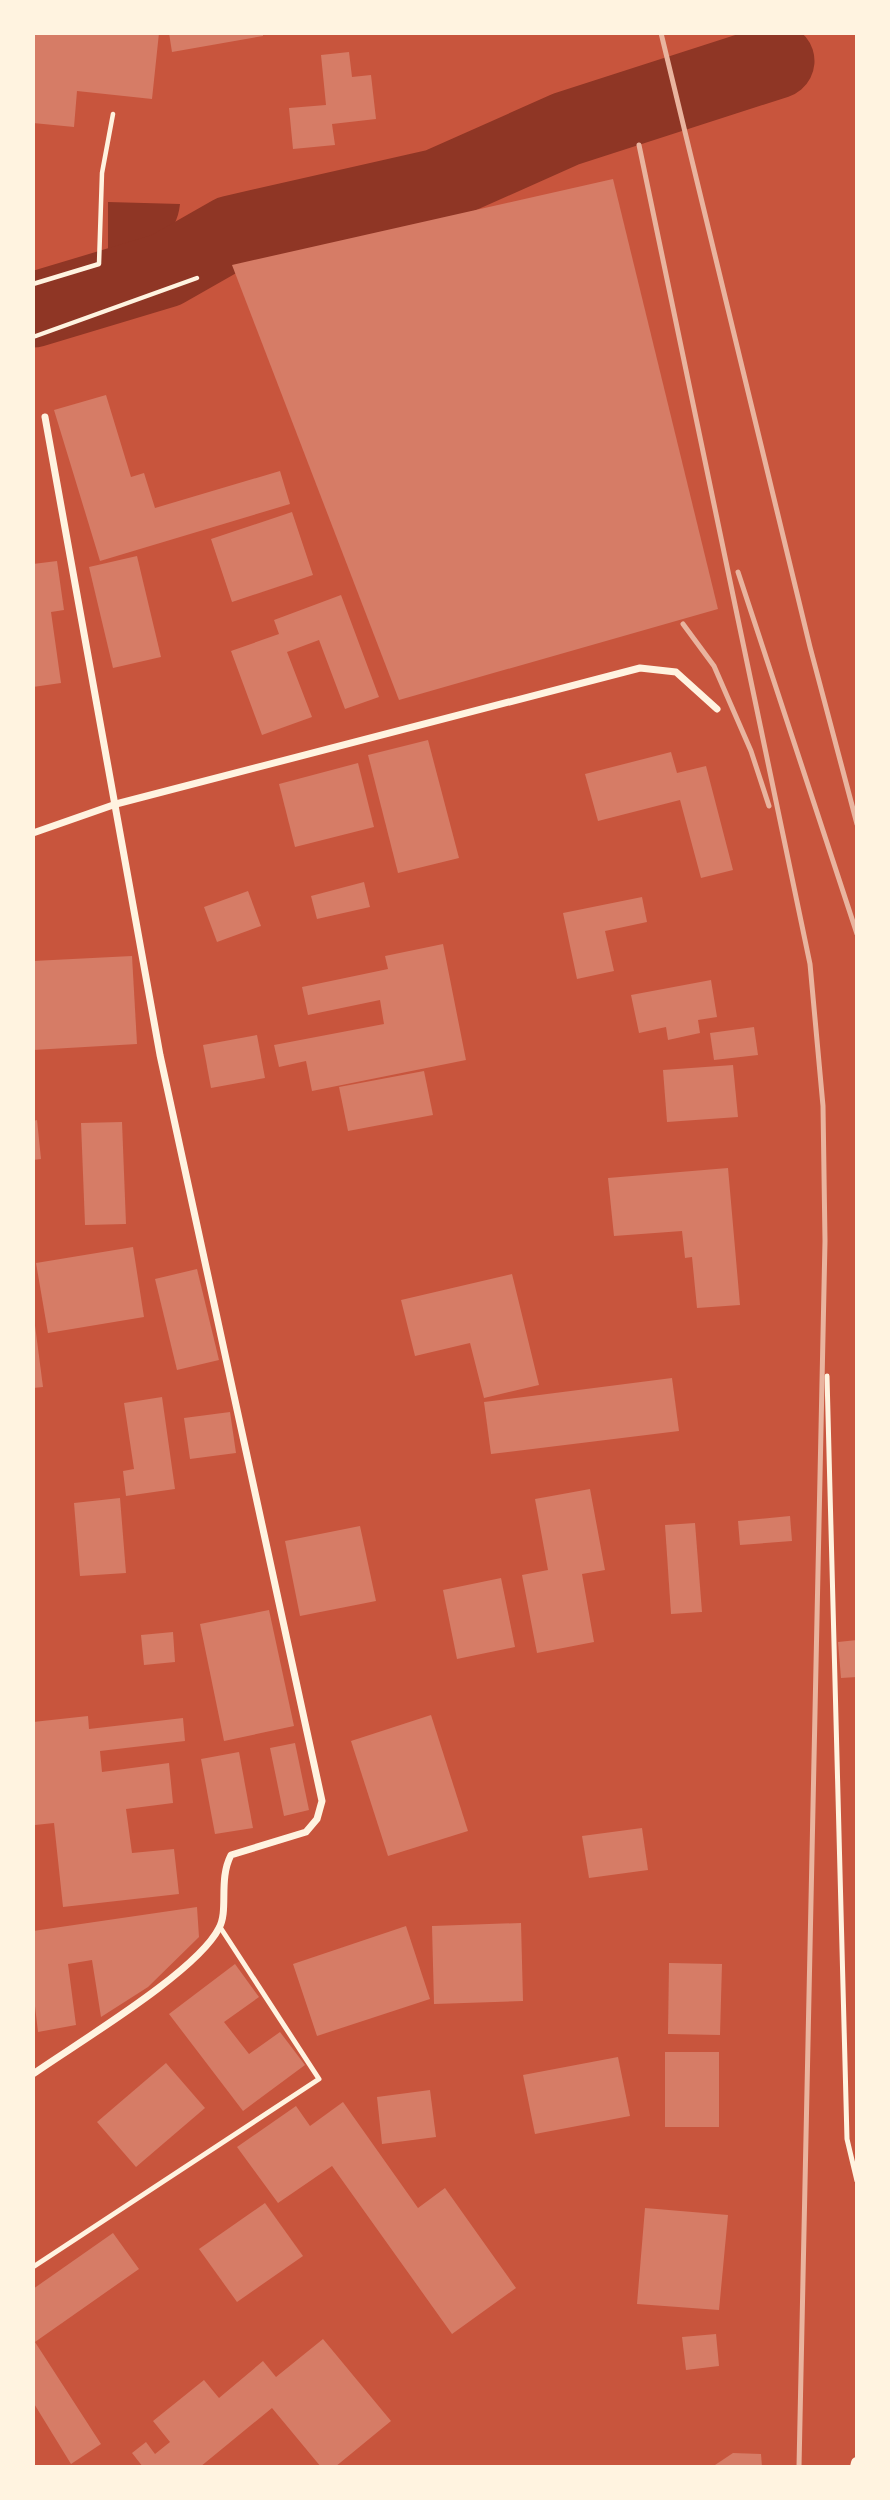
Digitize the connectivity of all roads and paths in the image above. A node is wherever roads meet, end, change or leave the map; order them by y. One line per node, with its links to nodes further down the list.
1 (113, 114): 3 (path)
2 (197, 278): 4 (path)
3 (33, 284)
4 (33, 337)
5 (45, 418): 7 (street)
6 (717, 709): 7 (street)
7 (116, 804): 8 (street); 10 (street)
8 (33, 833)
9 (827, 1376): 12 (lane)
10 (220, 1927): 11 (street); 13 (lane)
11 (33, 2074)
12 (857, 2181)
13 (33, 2267)

